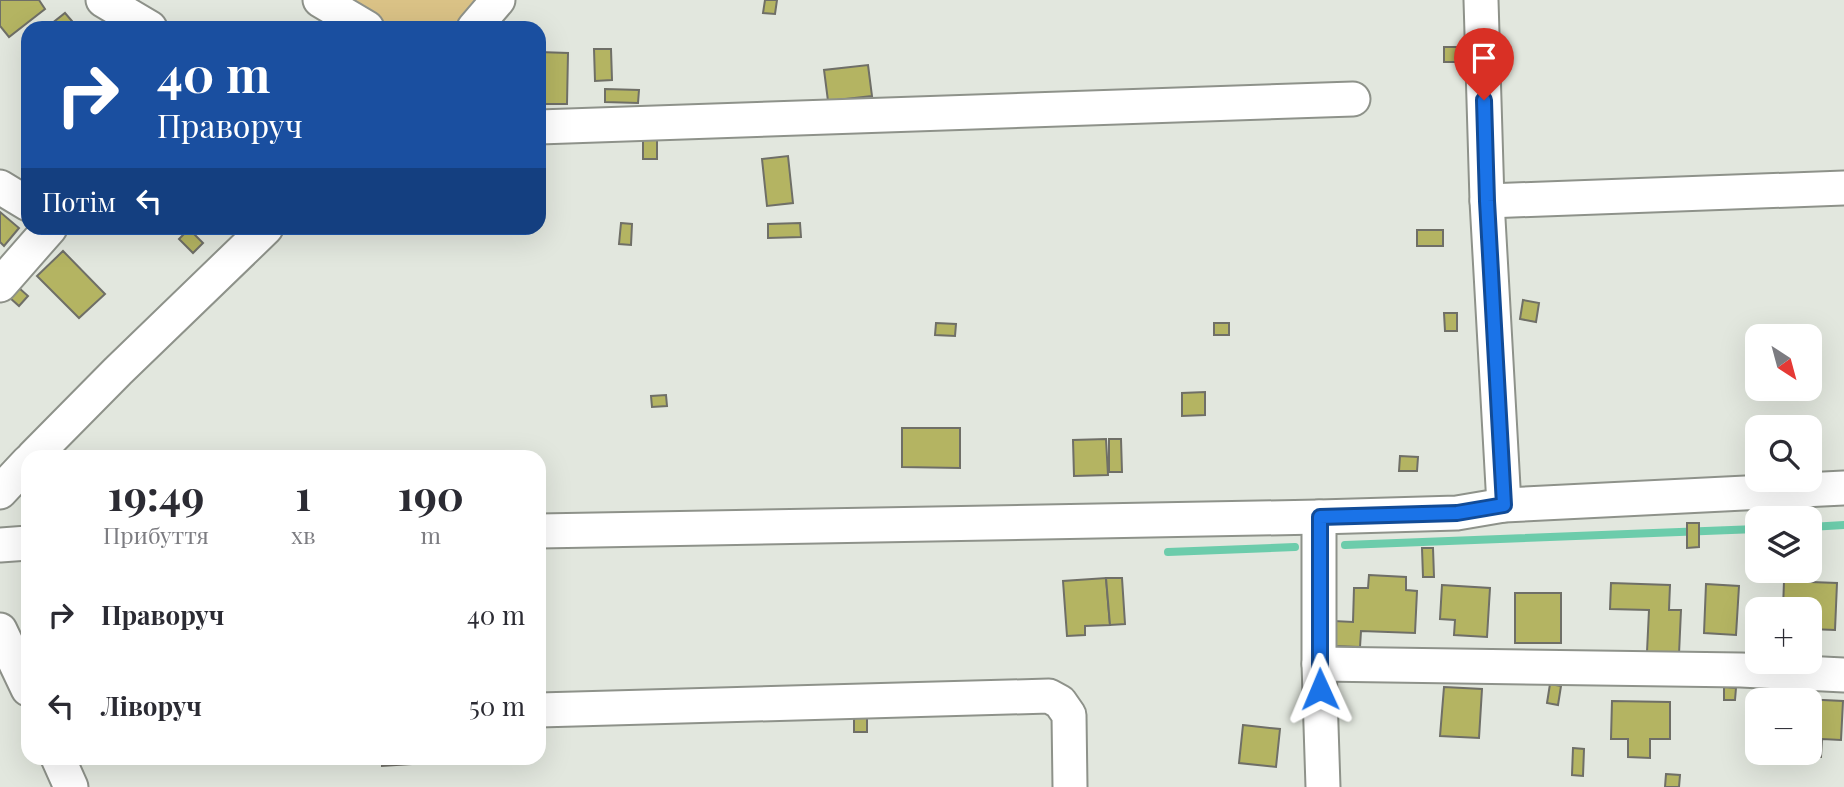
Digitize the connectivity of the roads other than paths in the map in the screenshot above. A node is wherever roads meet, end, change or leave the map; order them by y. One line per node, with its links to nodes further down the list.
1 (103, 0): 5 (street)
2 (320, 0): 6 (street)
3 (498, 0): 7 (street)
4 (1481, 0): 13 (street)
5 (138, 21)
6 (355, 21)
7 (480, 21)
8 (1353, 99): 9 (street)
9 (546, 127)
10 (0, 187): 12 (street)
11 (1844, 188): 13 (street)
12 (21, 200)
13 (1487, 201): 21 (street)
14 (44, 235): 16 (street)
15 (259, 235): 17 (street)
16 (0, 285)
17 (40, 450)
18 (21, 470): 20 (street)
19 (1844, 488): 21 (street)
20 (0, 492)
21 (1504, 505): 22 (street)
22 (1320, 517): 23 (street); 27 (street)
23 (546, 531)
24 (21, 544): 25 (street)
25 (0, 545)
26 (0, 630): 28 (street)
27 (1319, 664): 29 (street); 34 (street)
28 (21, 674)
29 (1844, 675)
30 (546, 710): 33 (street)
31 (61, 765): 32 (street)
32 (71, 787)
33 (1070, 787)
34 (1323, 787)

